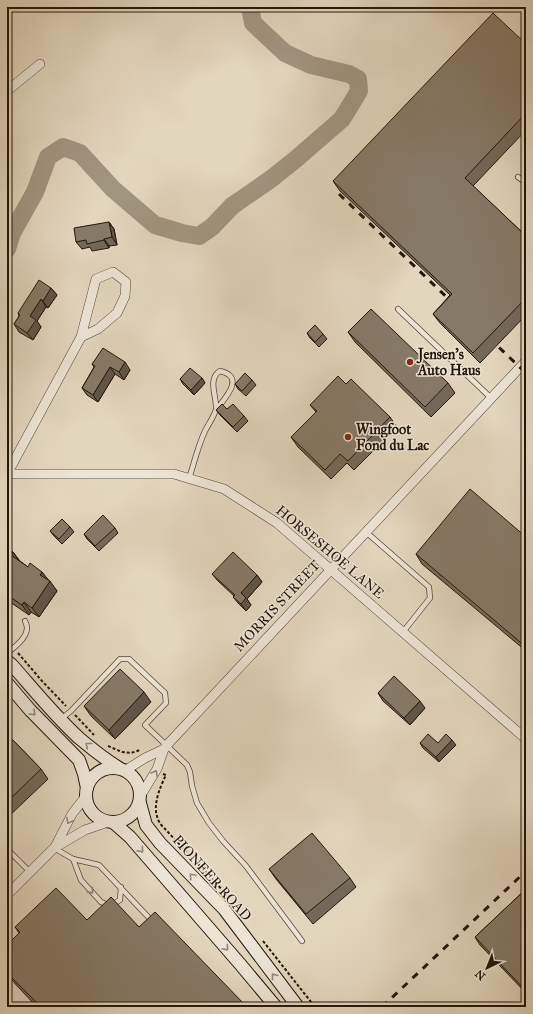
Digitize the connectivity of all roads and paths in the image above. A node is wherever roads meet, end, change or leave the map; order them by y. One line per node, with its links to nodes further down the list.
1 (40, 64): 2 (street)
2 (7, 91)
3 (518, 177): 4 (lane)
4 (526, 183)
5 (398, 309): 8 (lane)
6 (81, 337): 6 (street); 10 (street)
7 (526, 361): 8 (street, MORRIS STREET)
8 (492, 398): 12 (street, MORRIS STREET)
9 (216, 410): 9 (lane); 11 (lane)
10 (7, 474): 11 (street, HORSESHOE LANE)
11 (189, 478): 13 (street, HORSESHOE LANE)
12 (366, 532): 13 (street, MORRIS STREET); 15 (lane)
13 (331, 570): 15 (street, HORSESHOE LANE); 25 (street, MORRIS STREET)
14 (25, 621): 16 (lane)
15 (403, 632): 23 (street, HORSESHOE LANE)
16 (14, 648): 17 (lane); 20 (path)
17 (7, 654)
18 (7, 661): 21 (main road)
19 (7, 683): 29 (main road, one-way to 29)
20 (70, 711): 21 (lane); 22 (path); 25 (lane)
21 (61, 719): 27 (main road, one-way to 21)
22 (98, 738)
23 (526, 739)
24 (103, 742): 26 (path)
25 (166, 747): 26 (street, MORRIS STREET); 28 (street, MORRIS STREET); 41 (lane)
26 (146, 758): 27 (street, MORRIS STREET)
27 (123, 769): 29 (main road); 30 (main road)
28 (157, 769): 30 (street, MORRIS STREET, one-way to 28); 38 (path)
29 (86, 792): 31 (main road); 32 (street, one-way to 32)
30 (140, 799): 31 (main road); 43 (main road, PIONEER ROAD, one-way to 30)
31 (111, 822): 32 (street); 42 (main road, one-way to 42)
32 (54, 848): 34 (lane); 35 (street)
33 (7, 853): 35 (lane)
34 (73, 859): 36 (lane); 36 (lane, one-way to 36)
35 (30, 872): 37 (street)
36 (121, 887): 39 (lane)
37 (7, 895)
38 (229, 897)
39 (152, 922)
40 (262, 940): 44 (path)
41 (302, 941)
42 (276, 1007)
43 (298, 1007)
44 (315, 1007)

